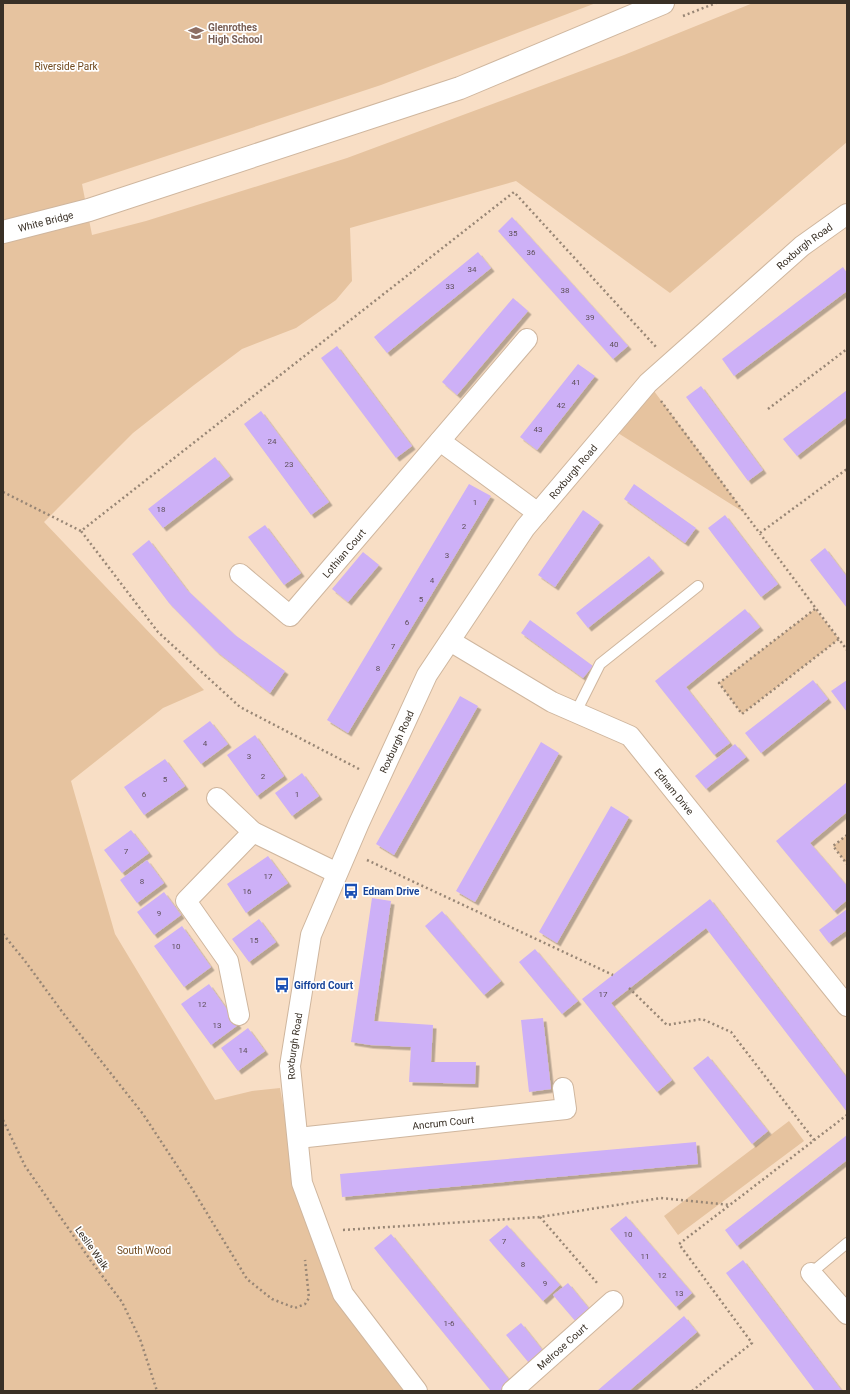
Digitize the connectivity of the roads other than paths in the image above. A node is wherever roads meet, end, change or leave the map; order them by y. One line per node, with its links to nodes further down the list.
1 (663, 3): 3 (main road, White Bridge)
2 (845, 220): 6 (street, Roxburgh Road)
3 (3, 232)
4 (528, 338): 5 (street, Lothian Court)
5 (440, 441): 6 (street); 7 (street, Lothian Court)
6 (538, 513): 9 (street, Roxburgh Road)
7 (240, 574)
8 (698, 586): 10 (lane)
9 (450, 641): 10 (street, Ednam Drive); 13 (street, Roxburgh Road)
10 (576, 712): 14 (street, Ednam Drive)
11 (217, 798): 12 (street)
12 (253, 832): 13 (street); 15 (street)
13 (337, 873): 17 (street, Roxburgh Road)
14 (847, 1006)
15 (239, 1016)
16 (563, 1088): 17 (street, Ancrum Court)
17 (298, 1138): 22 (street, Roxburgh Road)
18 (847, 1243): 19 (lane)
19 (811, 1273): 21 (street)
20 (612, 1301): 23 (street, Melrose Court)
21 (847, 1314)
22 (417, 1391)
23 (512, 1391)

